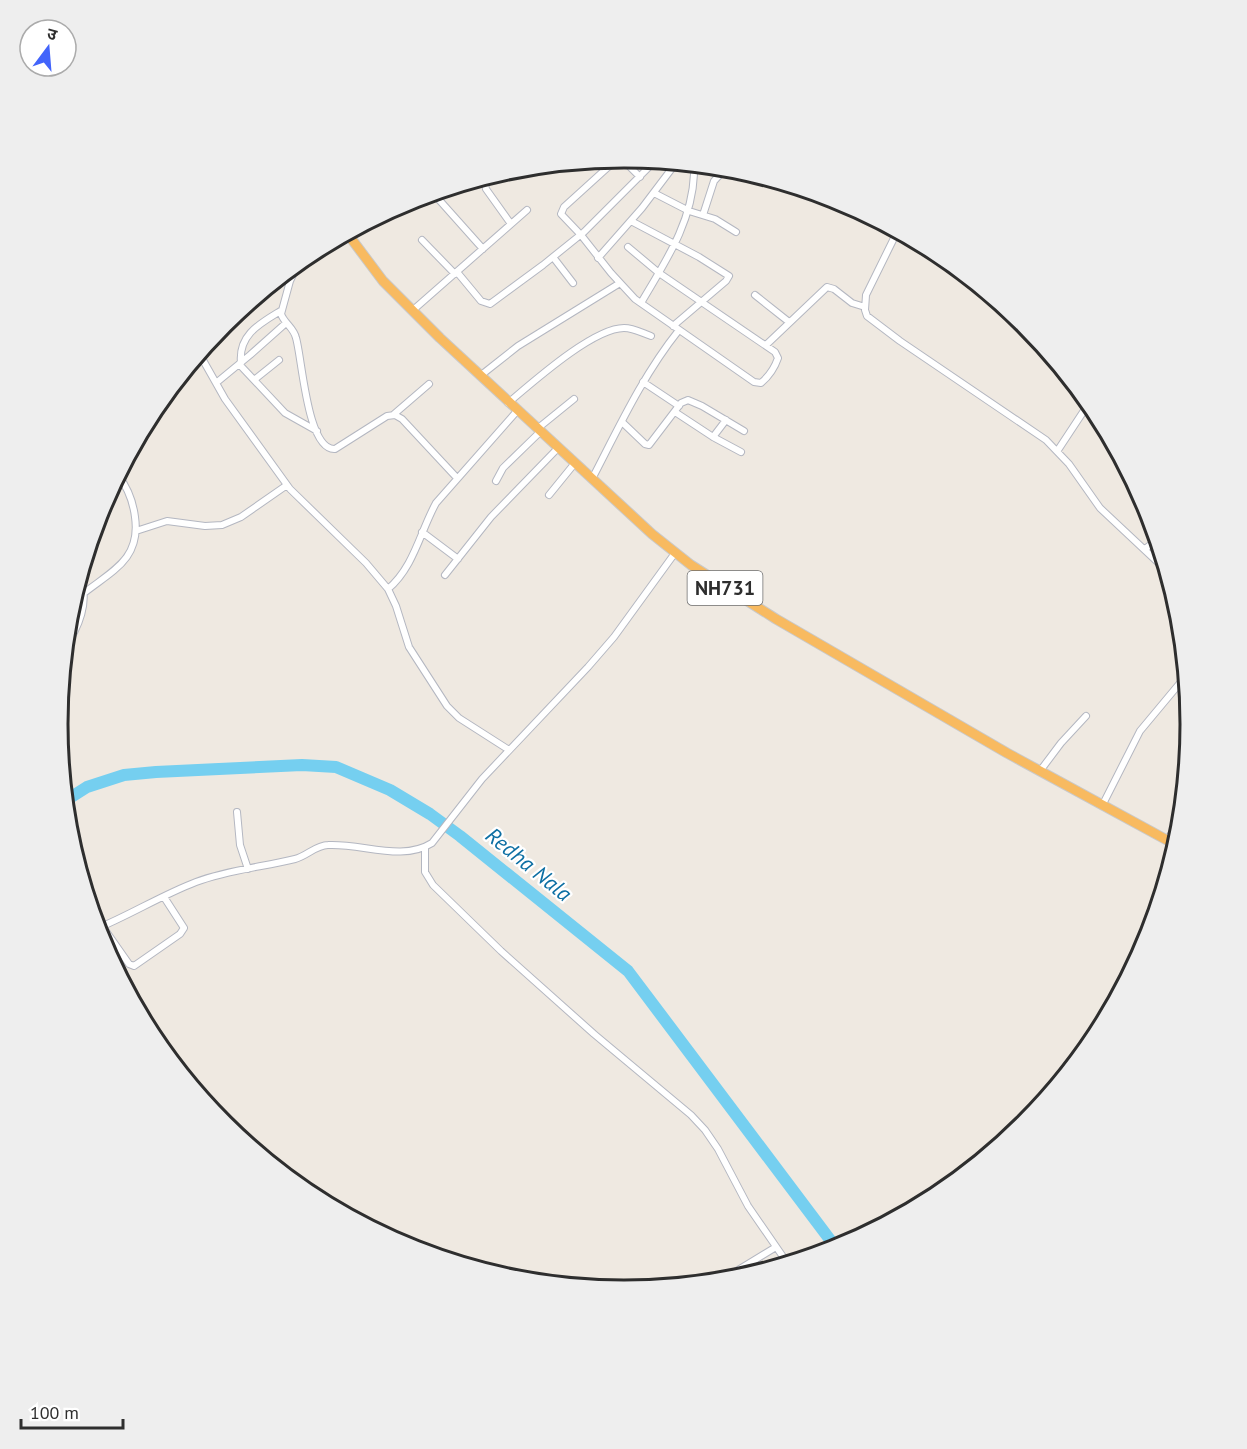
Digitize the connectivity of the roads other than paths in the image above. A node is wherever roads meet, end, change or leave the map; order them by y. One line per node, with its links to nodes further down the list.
1 (631, 168): 6 (street)
2 (607, 169): 17 (street)
3 (647, 169): 6 (street)
4 (670, 171): 9 (street)
5 (694, 174): 12 (street)
6 (640, 177): 17 (street)
7 (718, 177): 13 (street)
8 (485, 186): 15 (street)
9 (654, 193): 12 (street); 14 (street)
10 (439, 200): 23 (street)
11 (527, 210): 15 (street)
12 (689, 211): 13 (street); 21 (street)
13 (703, 215): 16 (street)
14 (631, 221): 21 (street); 25 (street)
15 (511, 224): 23 (street)
16 (736, 232)
17 (581, 235): 24 (street); 25 (street)
18 (894, 239): 34 (street)
19 (352, 240): 36 (highway, NH731)
20 (422, 240): 26 (street)
21 (675, 244): 27 (street); 32 (street)
22 (628, 247): 27 (street)
23 (483, 249): 26 (street)
24 (553, 257): 26 (street); 29 (street)
25 (597, 258): 30 (street)
26 (456, 273): 36 (street)
27 (659, 273): 32 (street); 33 (street)
28 (294, 277): 35 (street)
29 (573, 283)
30 (620, 283): 33 (street); 45 (street)
31 (755, 295): 38 (street)
32 (702, 301): 39 (street); 41 (street)
33 (640, 303): 39 (street)
34 (865, 307): 38 (street); 63 (street)
35 (282, 310): 37 (street); 44 (street)
36 (412, 311): 45 (highway, NH731)
37 (286, 322): 44 (street); 59 (street)
38 (789, 322): 41 (street)
39 (676, 328): 41 (street); 47 (street)
40 (651, 336): 51 (street)
41 (766, 345)
42 (204, 359): 48 (street)
43 (279, 360): 46 (street)
44 (240, 364): 46 (street); 48 (street)
45 (480, 376): 51 (highway, NH731)
46 (254, 380): 59 (street)
47 (643, 382): 52 (street); 57 (street)
48 (216, 383): 70 (street)
49 (429, 384): 55 (street)
50 (574, 399): 58 (street)
51 (508, 403): 53 (highway, NH731)
52 (677, 409): 56 (street); 57 (street); 61 (street)
53 (517, 411): 58 (highway, NH731); 66 (street)
54 (1083, 412): 63 (street)
55 (393, 415): 59 (street); 66 (street)
56 (726, 420): 60 (street); 61 (street)
57 (622, 422): 67 (street)
58 (538, 430): 62 (highway, NH731); 68 (street)
59 (317, 431)
60 (744, 431)
61 (713, 437): 64 (street)
62 (558, 448): 65 (highway, NH731); 78 (street)
63 (1058, 450): 75 (street)
64 (741, 452)
65 (575, 464): 67 (highway, NH731); 71 (street)
66 (457, 478): 73 (street)
67 (592, 478): 76 (highway, NH731)
68 (496, 481)
69 (123, 483): 72 (street)
70 (287, 485): 72 (street); 80 (street)
71 (549, 495)
72 (136, 531): 81 (street)
73 (422, 532): 78 (street); 80 (street)
74 (1150, 545): 75 (street)
75 (1145, 549): 77 (street)
76 (675, 553): 85 (street); 86 (highway, NH731)
77 (1153, 557)
78 (458, 560): 79 (street)
79 (445, 575)
80 (388, 589): 85 (street)
81 (84, 593): 82 (street)
82 (76, 627)
83 (1178, 686): 87 (street)
84 (1086, 716): 86 (street)
85 (509, 750): 90 (street)
86 (1040, 771): 87 (highway, NH731)
87 (1102, 806): 89 (highway, NH731)
88 (237, 812): 91 (street)
89 (1167, 840)
90 (425, 847): 91 (street); 95 (street)
91 (248, 868): 92 (street)
92 (164, 897): 93 (street); 94 (street)
93 (106, 925)
94 (114, 945)
95 (776, 1247): 96 (street); 97 (street)
96 (783, 1257)
97 (742, 1268)

